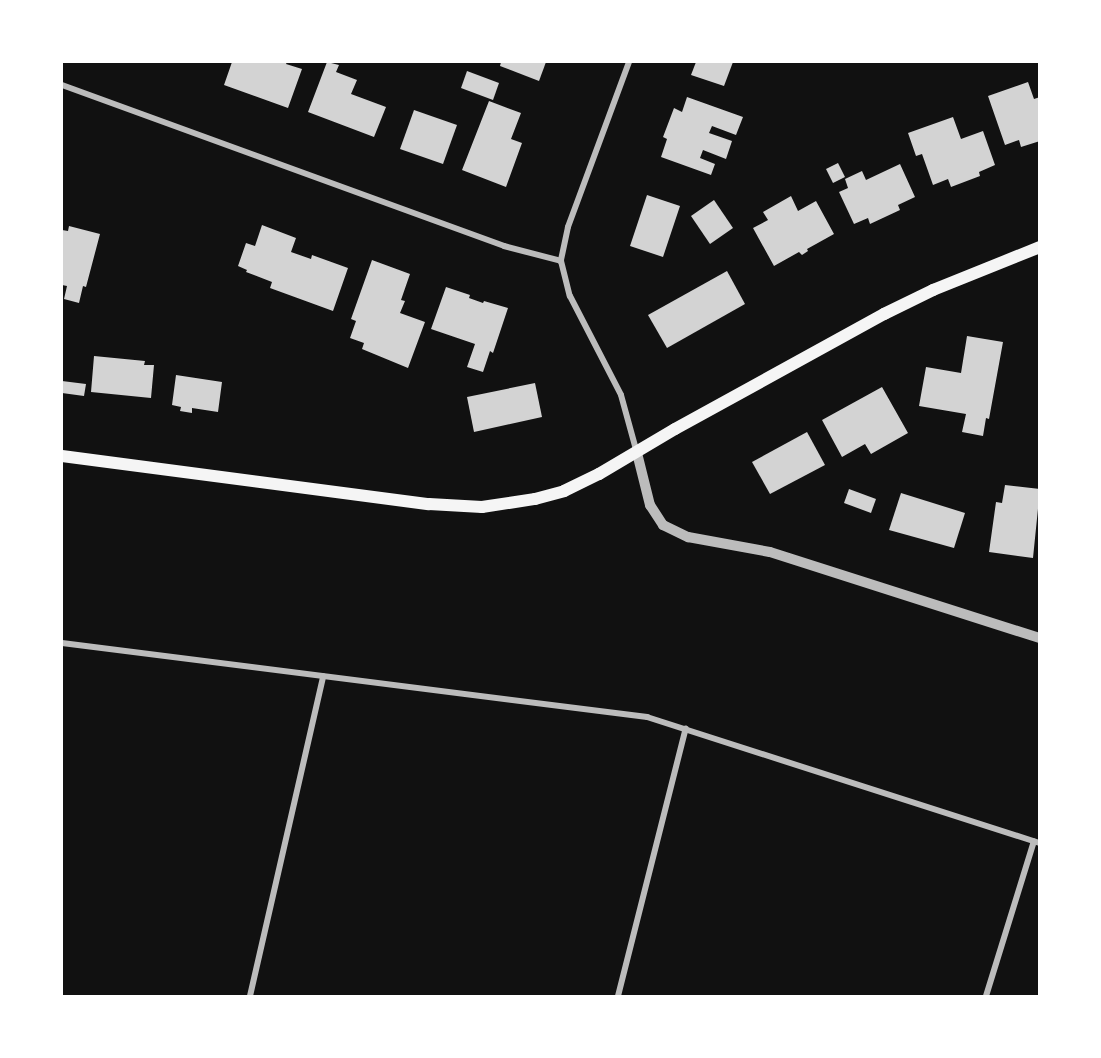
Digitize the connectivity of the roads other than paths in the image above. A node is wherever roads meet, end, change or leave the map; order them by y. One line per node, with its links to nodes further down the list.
1 (629, 62): 4 (street)
2 (62, 85): 4 (street)
3 (1040, 248): 5 (main road)
4 (561, 261): 5 (street)
5 (637, 453): 6 (main road); 7 (street)
6 (62, 456)
7 (1040, 638)
8 (62, 643): 9 (street)
9 (323, 676): 10 (street); 12 (street)
10 (686, 728): 11 (street); 13 (street)
11 (1037, 842): 14 (street)
12 (250, 996)
13 (618, 996)
14 (986, 996)

